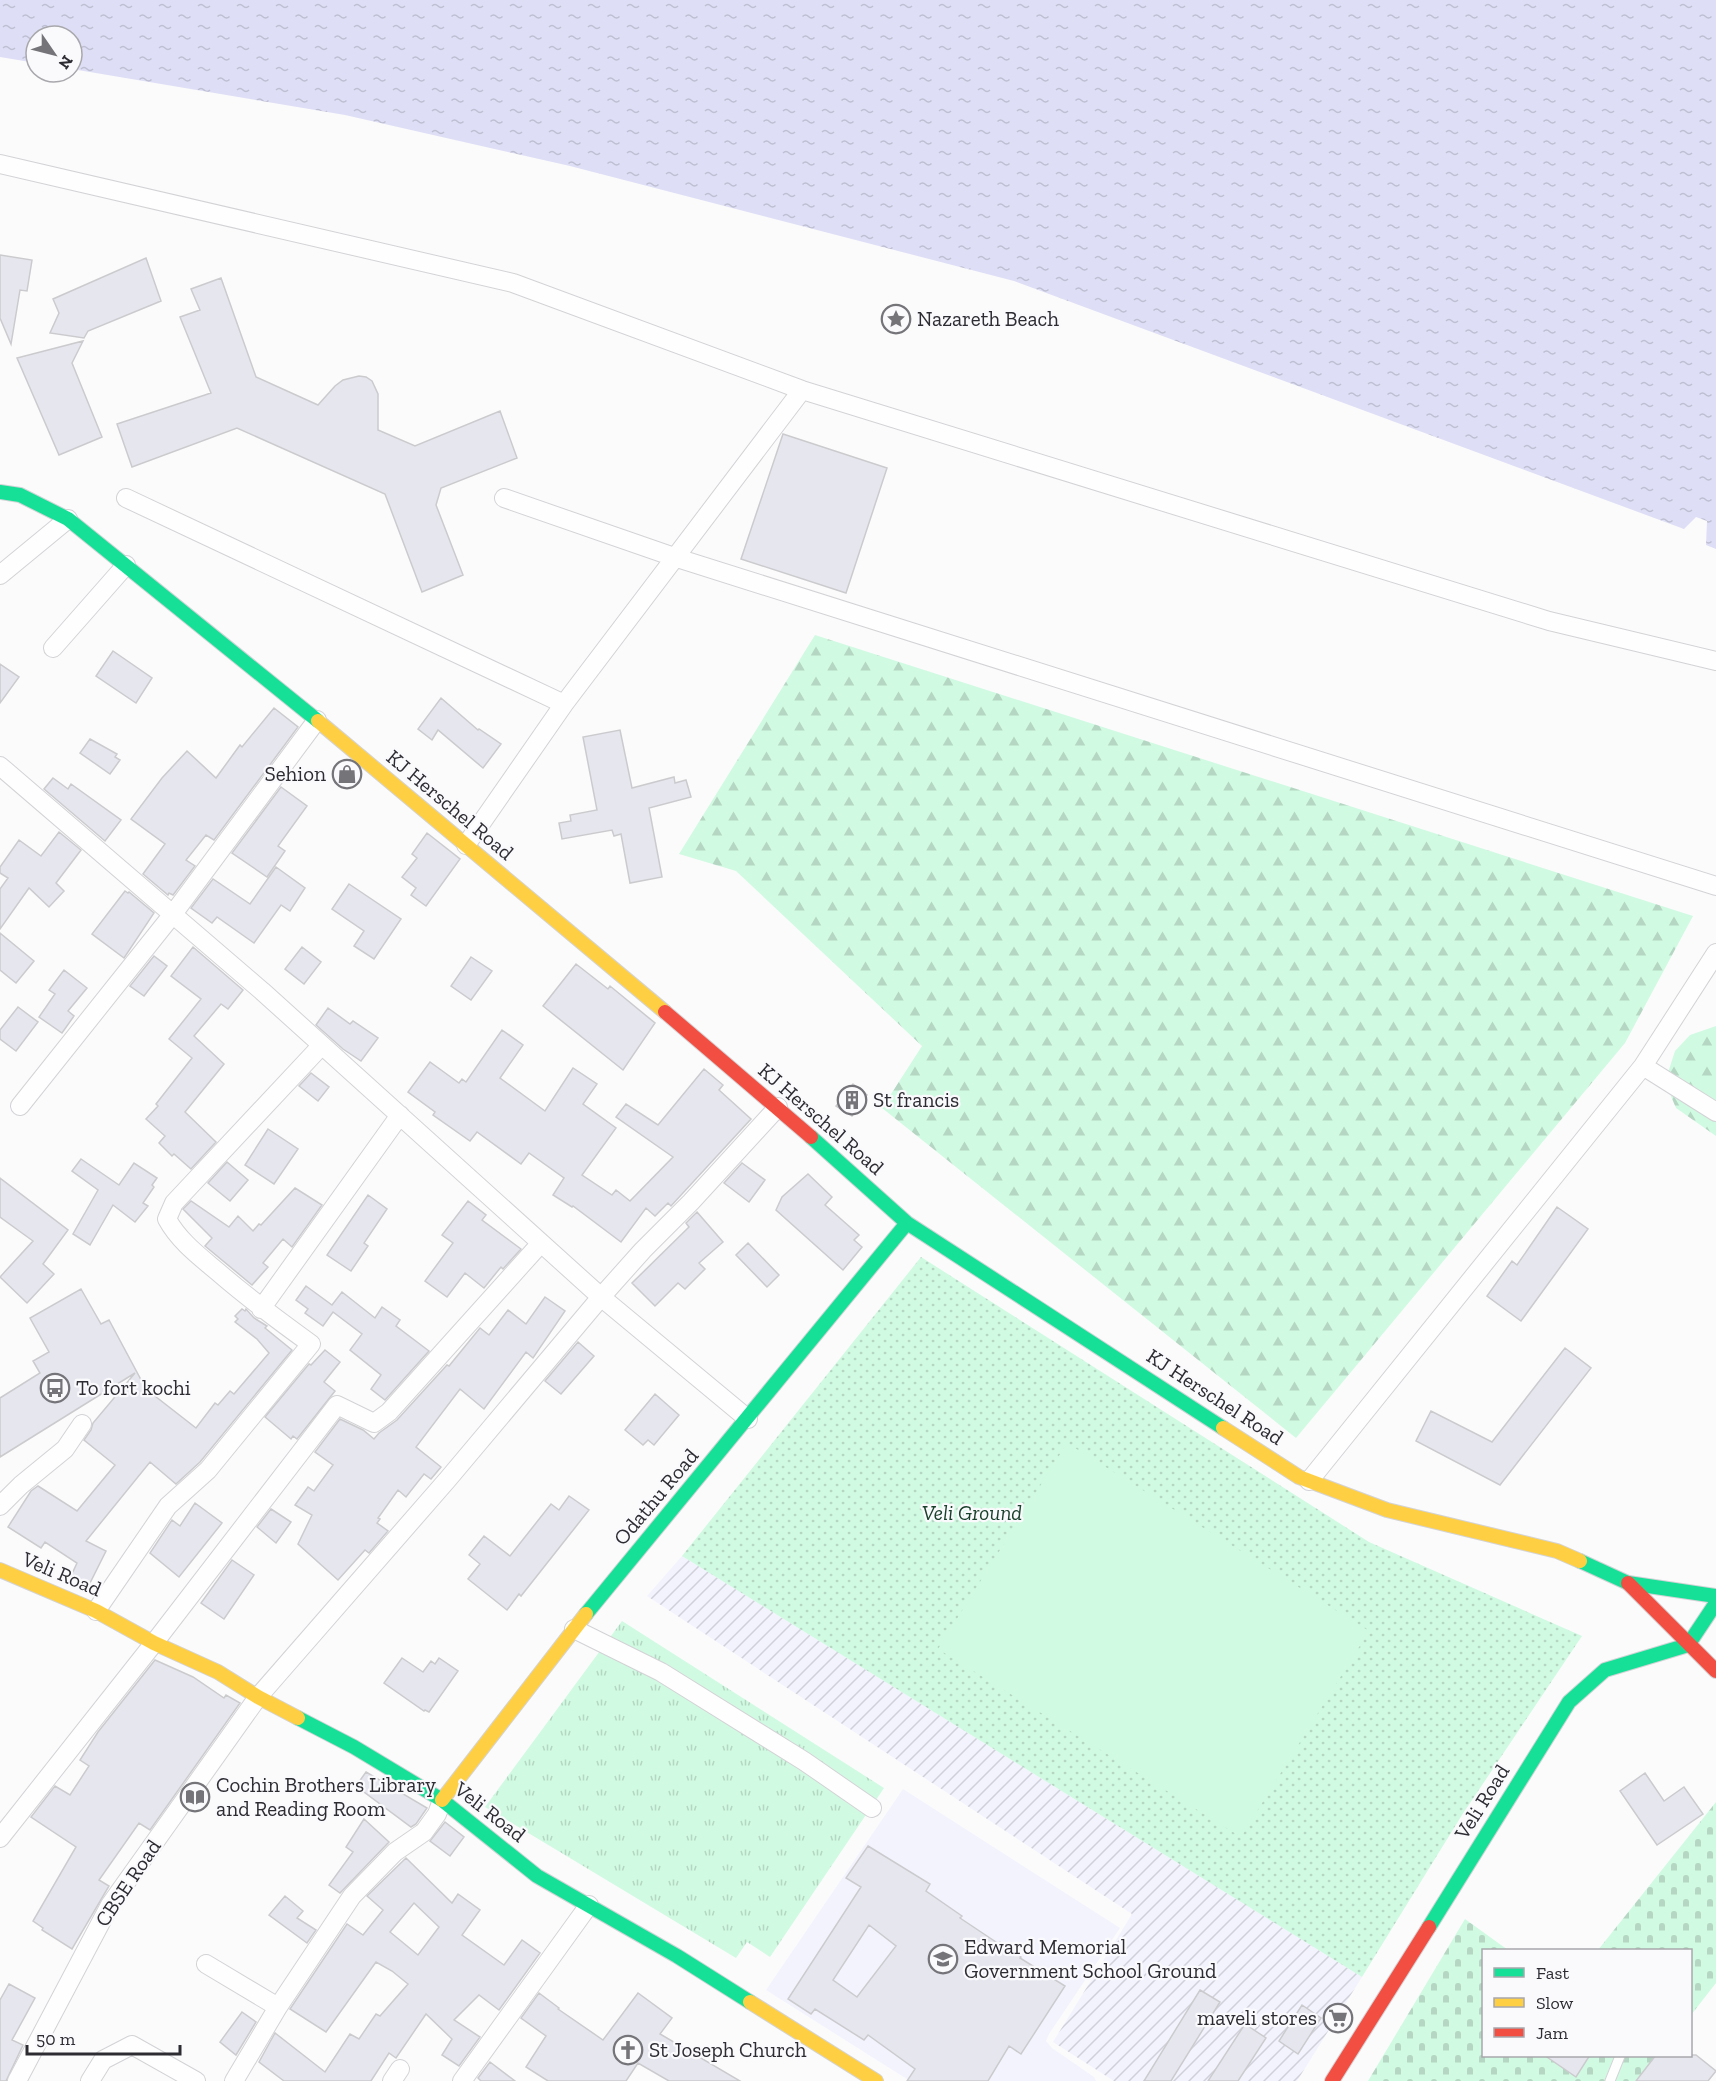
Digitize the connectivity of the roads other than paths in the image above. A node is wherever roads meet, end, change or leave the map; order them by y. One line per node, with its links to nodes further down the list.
1 (0, 164): 2 (street)
2 (802, 390): 7 (street); 11 (street)
3 (0, 492): 6 (main road, KJ Herschel Road)
4 (126, 498): 12 (street)
5 (504, 498): 7 (street)
6 (68, 519): 8 (main road, KJ Herschel Road); 9 (street)
7 (677, 558): 12 (street); 16 (street)
8 (126, 565): 10 (street); 13 (main road, KJ Herschel Road)
9 (0, 575)
10 (53, 648)
11 (1716, 661)
12 (564, 704): 15 (street)
13 (317, 720): 15 (main road, KJ Herschel Road); 17 (street)
14 (0, 766): 17 (street)
15 (466, 845): 22 (main road, KJ Herschel Road)
16 (1716, 886)
17 (172, 914): 19 (street); 21 (street)
18 (1716, 953): 20 (street)
19 (322, 1046): 24 (street); 28 (street)
20 (1643, 1066): 23 (street); 31 (street)
21 (21, 1107)
22 (778, 1107): 25 (main road, KJ Herschel Road); 27 (street, CBSE Road)
23 (1716, 1112)
24 (400, 1115): 26 (street); 28 (street)
25 (907, 1223): 29 (main road, Odathu Road); 31 (main road, KJ Herschel Road)
26 (541, 1243): 27 (street); 39 (street)
27 (601, 1297): 29 (street); 42 (street, CBSE Road)
28 (261, 1309): 37 (street)
29 (748, 1419): 38 (main road, Odathu Road)
30 (82, 1424): 32 (street)
31 (1309, 1481): 34 (main road, KJ Herschel Road)
32 (0, 1506)
33 (0, 1570): 37 (main road, Veli Road)
34 (1628, 1583): 35 (main road, KJ Herschel Road); 40 (main road)
35 (1716, 1596)
36 (1716, 1603): 40 (main road)
37 (96, 1611): 39 (main road, Veli Road)
38 (574, 1629): 43 (main road, Odathu Road); 44 (street)
39 (154, 1643): 42 (main road, Veli Road); 45 (street)
40 (1688, 1645): 41 (main road); 56 (main road, Veli Road)
41 (1716, 1671)
42 (258, 1697): 43 (main road, Veli Road); 50 (street, CBSE Road)
43 (442, 1800): 46 (main road, Veli Road); 48 (street)
44 (872, 1808)
45 (0, 1838)
46 (589, 1905): 54 (street); 55 (main road, Veli Road)
47 (206, 1964): 48 (street)
48 (278, 2007): 53 (street)
49 (1619, 2057): 57 (lane)
50 (17, 2081)
51 (90, 2081): 52 (street)
52 (196, 2081)
53 (234, 2081)
54 (462, 2081)
55 (876, 2081)
56 (1332, 2081)
57 (1610, 2081)

